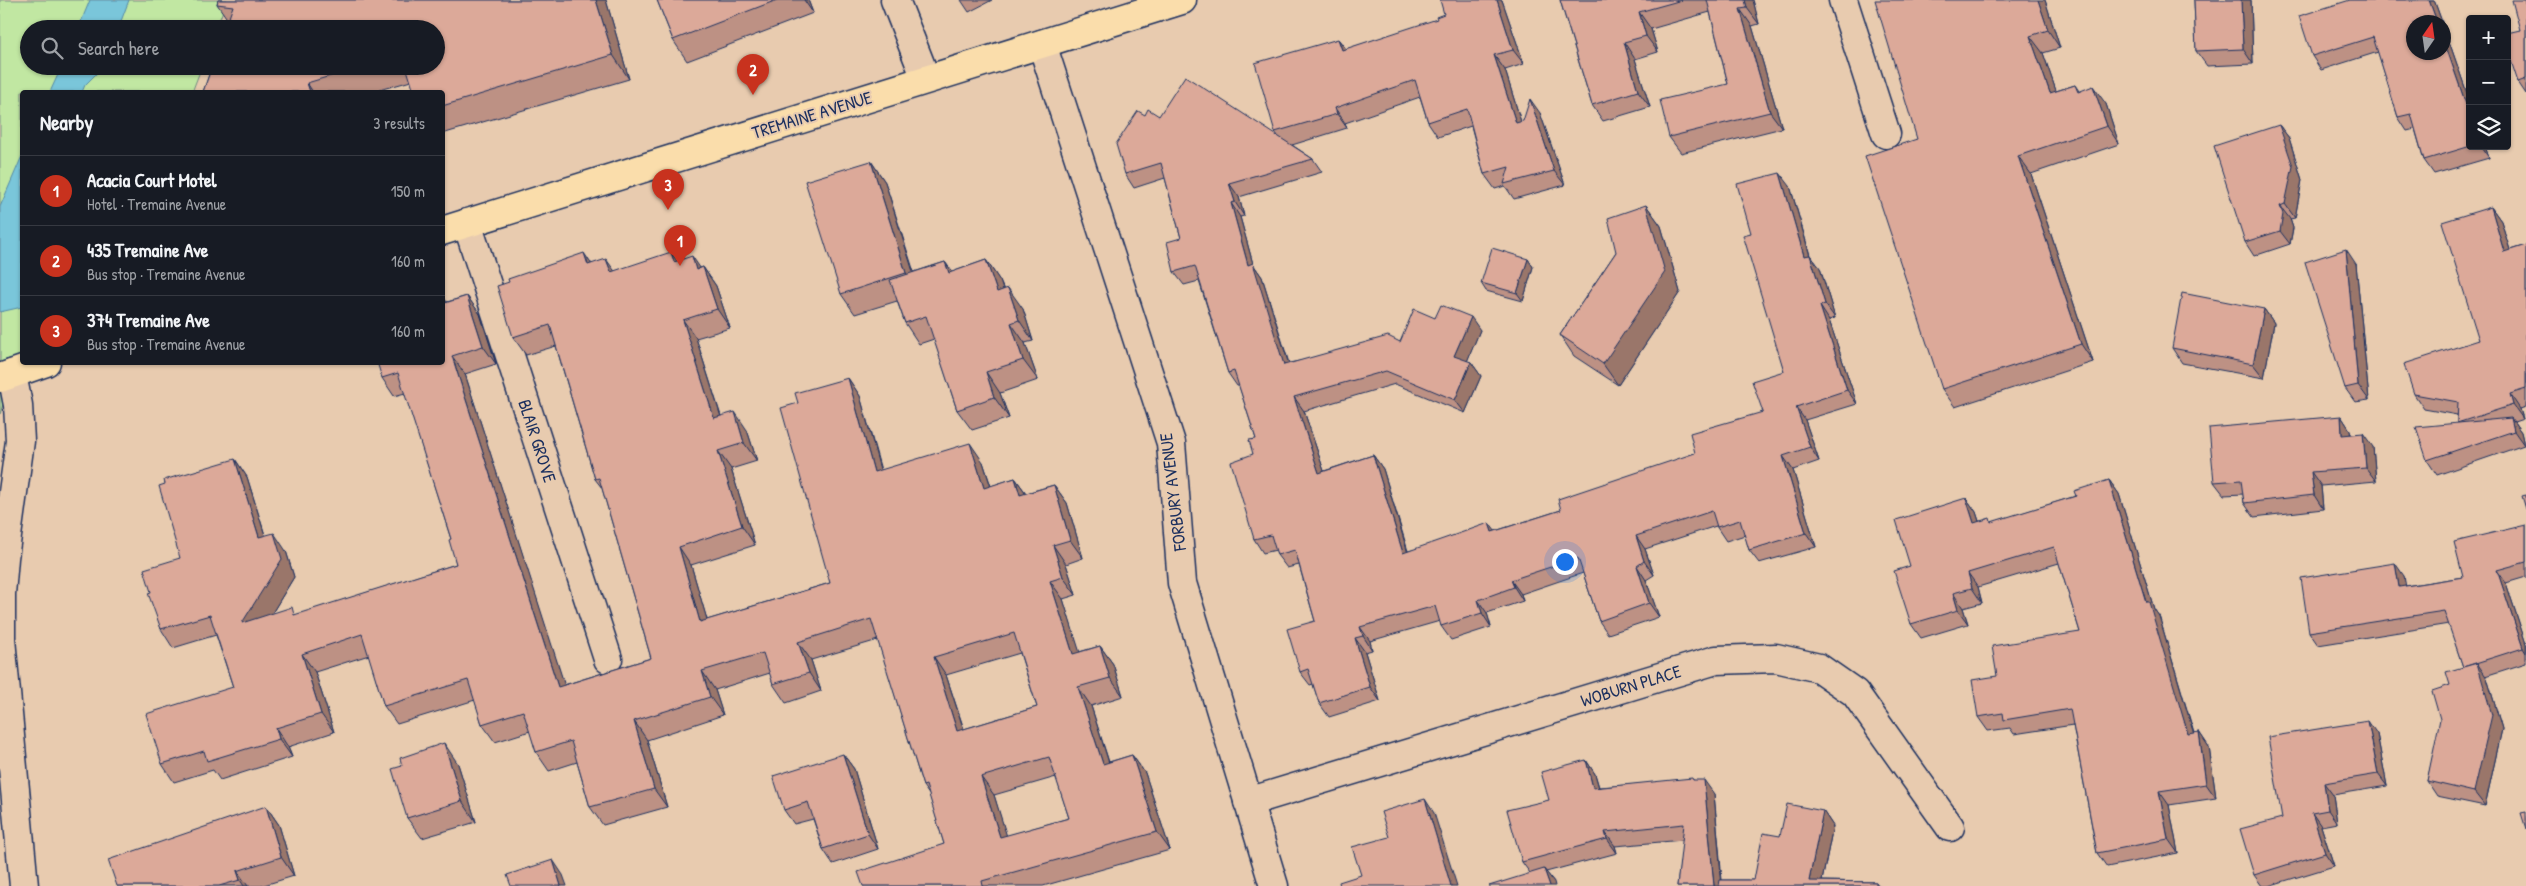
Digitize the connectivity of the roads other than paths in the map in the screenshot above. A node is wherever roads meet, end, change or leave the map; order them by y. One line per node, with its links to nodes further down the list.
1 (895, 0): 5 (street)
2 (1182, 0): 4 (main road, TREMAINE AVENUE)
3 (1843, 0): 6 (street)
4 (1042, 44): 5 (main road, TREMAINE AVENUE); 11 (street, FORBURY AVENUE)
5 (926, 79): 7 (main road, TREMAINE AVENUE)
6 (1886, 134)
7 (455, 227): 10 (street, BLAIR GROVE)
8 (37, 365): 9 (main road)
9 (6, 376): 13 (street)
10 (608, 659)
11 (1248, 802): 12 (street, WOBURN PLACE); 14 (street, FORBURY AVENUE)
12 (1950, 828)
13 (24, 886)
14 (1274, 886)

